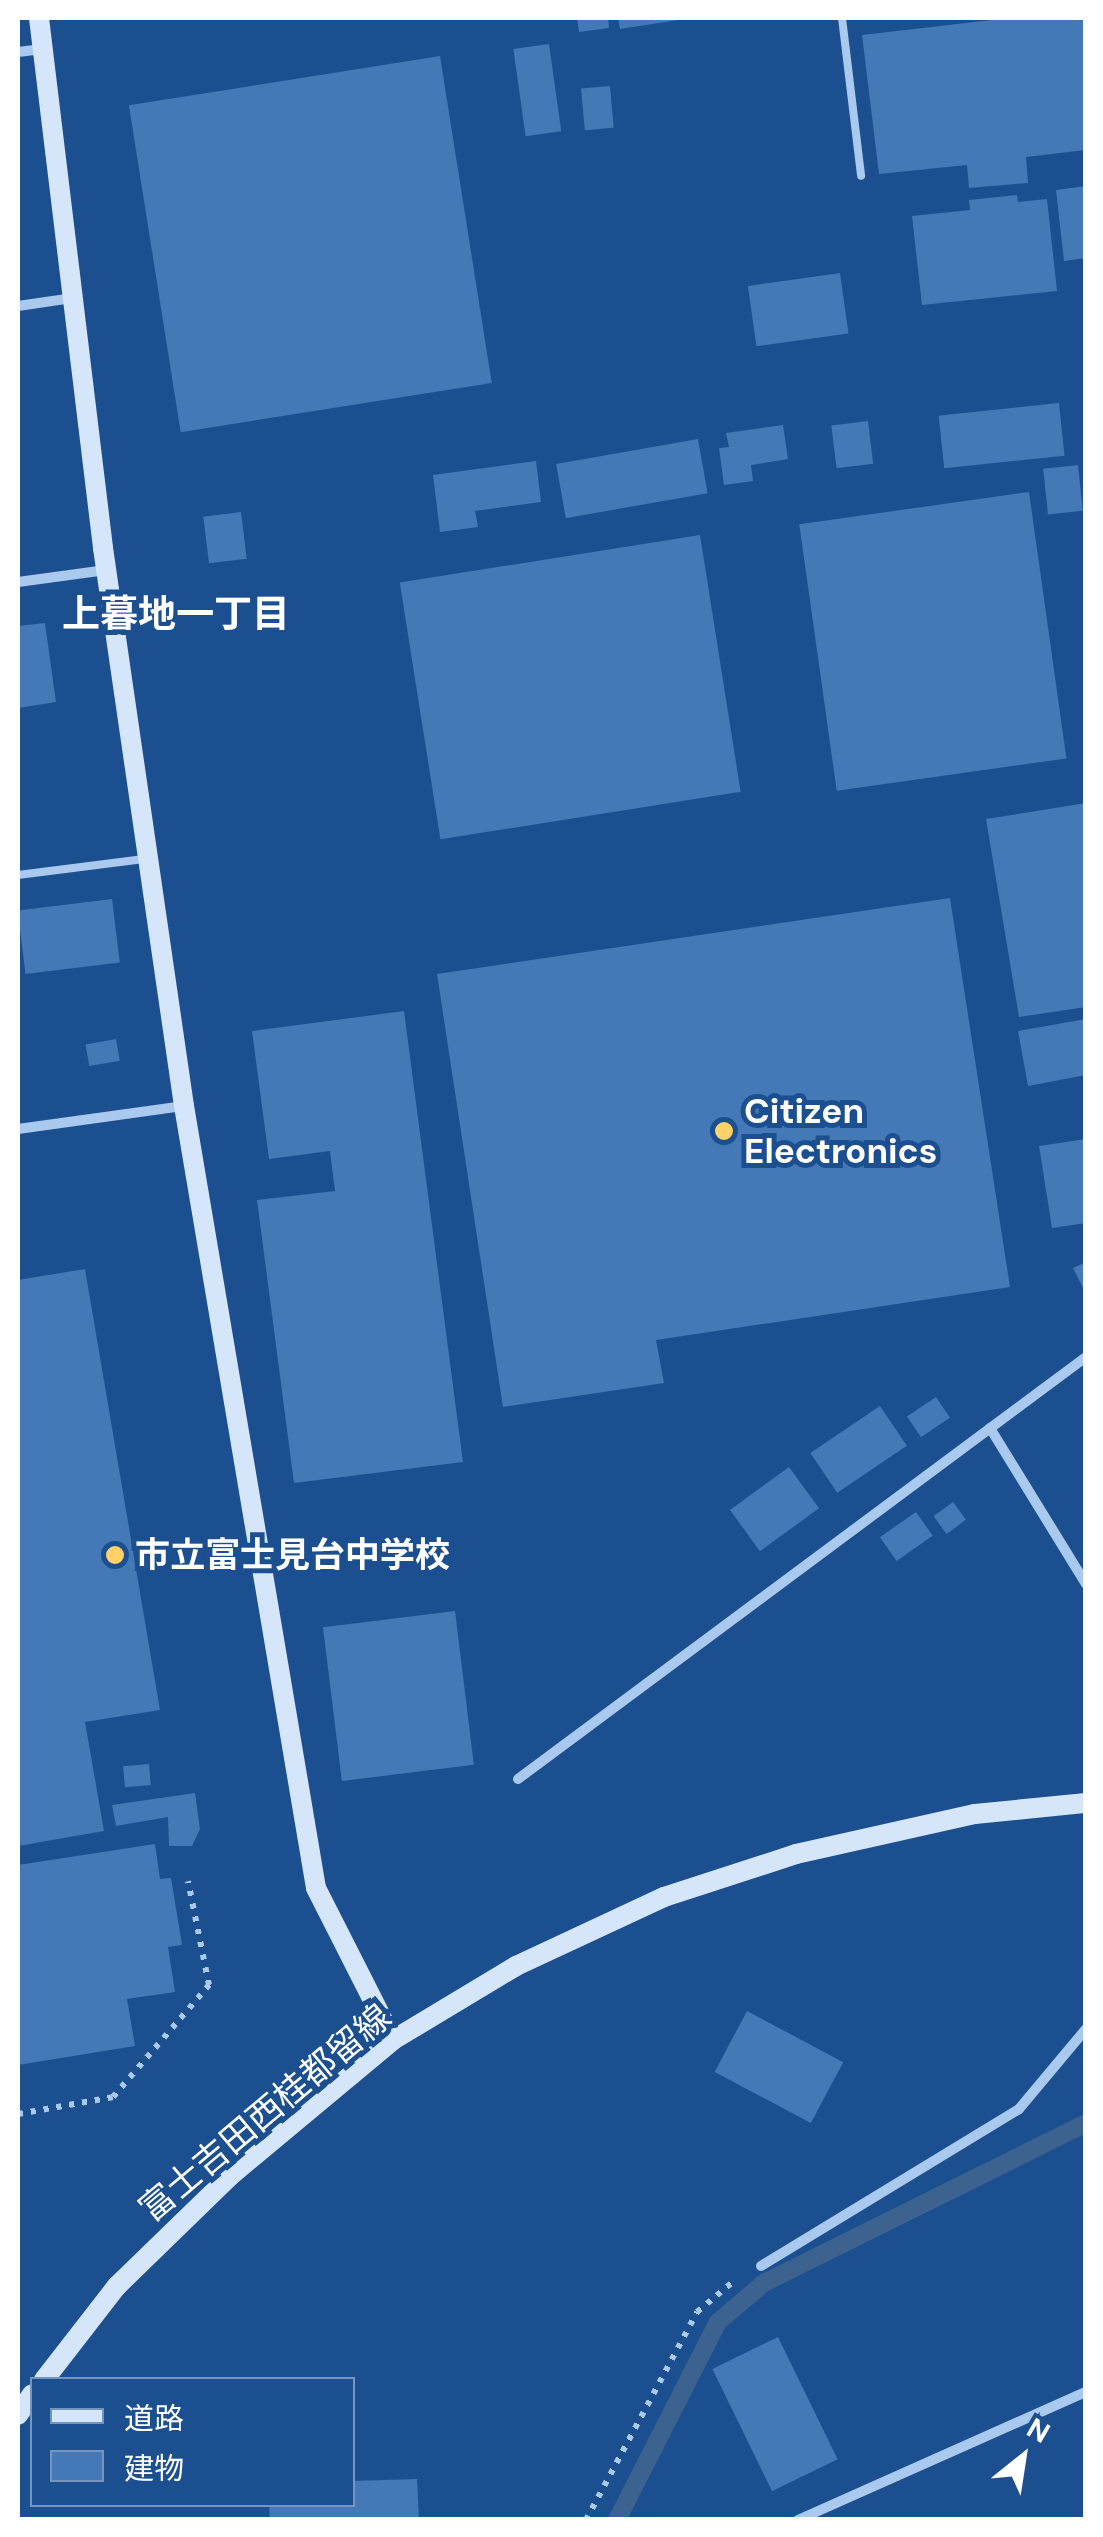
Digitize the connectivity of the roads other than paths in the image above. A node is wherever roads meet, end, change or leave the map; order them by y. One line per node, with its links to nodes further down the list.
1 (39, 18): 3 (street)
2 (842, 18): 5 (lane)
3 (42, 49): 4 (street); 6 (street)
4 (18, 52)
5 (861, 176)
6 (72, 298): 7 (street); 8 (street)
7 (18, 306)
8 (107, 570): 9 (street); 10 (street)
9 (18, 582)
10 (148, 858): 11 (lane); 12 (street)
11 (18, 875)
12 (184, 1106): 13 (street); 20 (street)
13 (18, 1129)
14 (1086, 1357): 15 (street)
15 (990, 1428): 16 (street); 17 (street)
16 (1086, 1584)
17 (518, 1778)
18 (1086, 1803): 20 (street, 富士吉田西桂都留線)
19 (1086, 2030): 21 (street)
20 (393, 2040): 22 (street, 富士吉田西桂都留線)
21 (760, 2266)
22 (46, 2377)
23 (1086, 2392): 24 (street)
24 (798, 2520)

